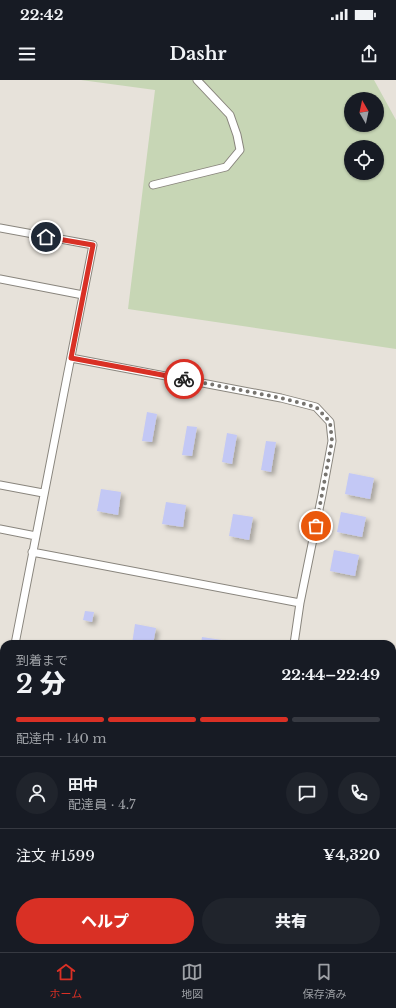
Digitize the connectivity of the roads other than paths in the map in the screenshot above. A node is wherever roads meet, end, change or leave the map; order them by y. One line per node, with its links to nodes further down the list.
1 (197, 80): 2 (lane)
2 (153, 185)
3 (0, 228): 5 (lane)
4 (0, 279): 5 (lane)
5 (83, 295): 6 (lane)
6 (71, 358): 8 (lane); 12 (lane)
7 (0, 485): 8 (lane)
8 (44, 493): 10 (lane)
9 (0, 530): 10 (lane)
10 (36, 536): 11 (lane)
11 (32, 552): 12 (lane); 13 (lane)
12 (300, 602): 14 (lane)
13 (16, 640)
14 (295, 640)

